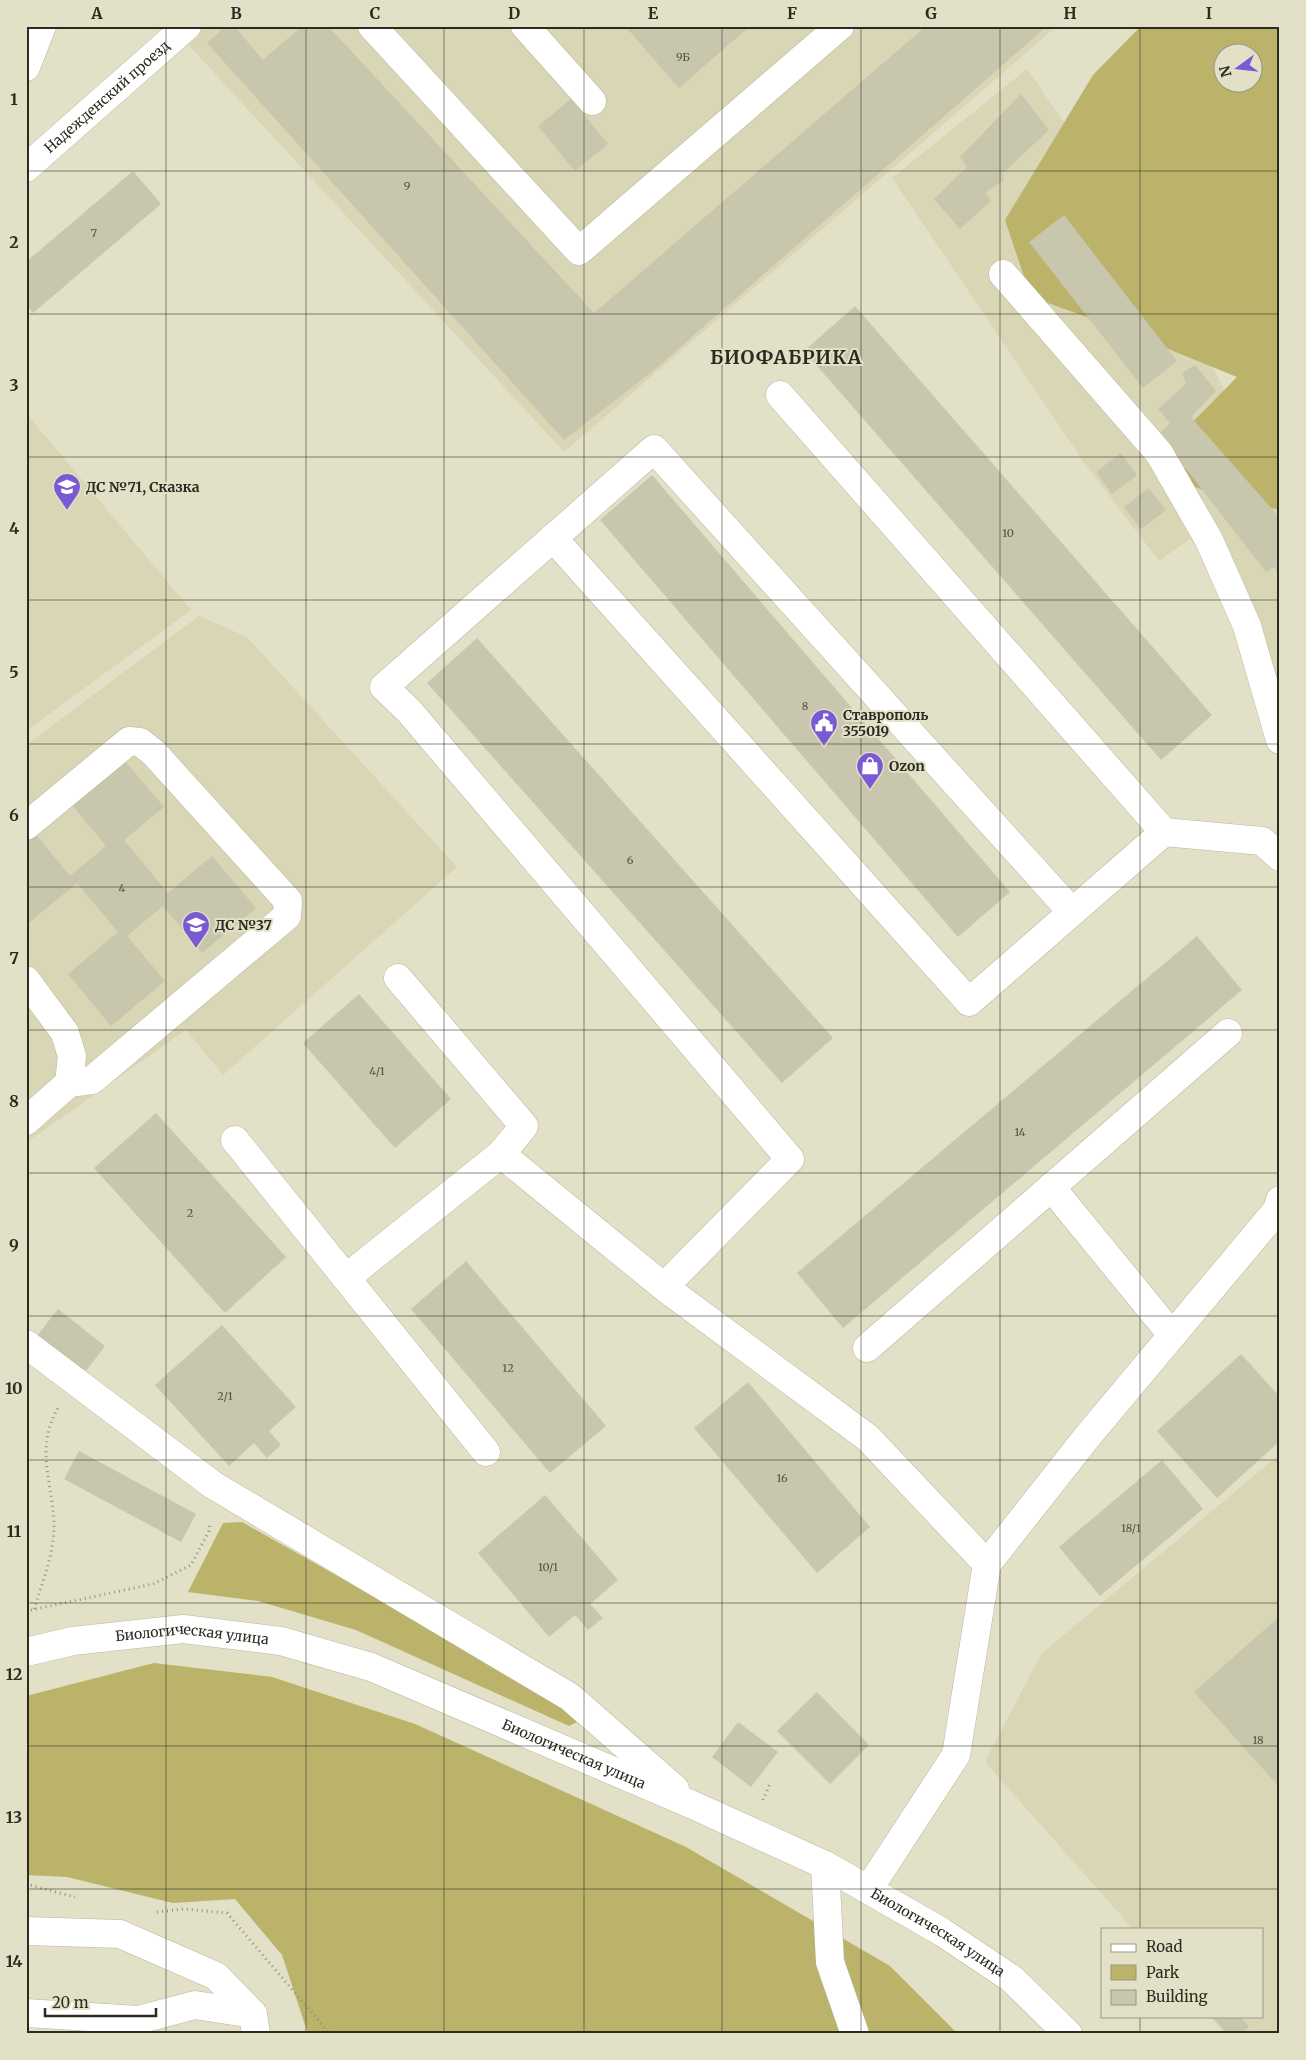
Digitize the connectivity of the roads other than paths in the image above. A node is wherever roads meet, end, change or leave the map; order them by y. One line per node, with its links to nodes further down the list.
1 (42, 26): 6 (street)
2 (187, 26): 8 (street, Надежденский проезд)
3 (372, 26): 5 (street)
4 (525, 26): 7 (street)
5 (840, 26)
6 (26, 67)
7 (592, 100)
8 (26, 168)
9 (1003, 274): 12 (street)
10 (780, 395): 14 (street)
11 (554, 538): 16 (street); 16 (street); 27 (street)
12 (1280, 740)
13 (26, 826): 20 (street)
14 (1164, 832): 15 (street); 16 (street)
15 (1280, 857)
16 (1072, 912)
17 (398, 978): 23 (street)
18 (26, 980): 20 (street)
19 (1228, 1033): 24 (street)
20 (69, 1083): 21 (street)
21 (26, 1120)
22 (235, 1140): 26 (street)
23 (501, 1154): 26 (street); 27 (street)
24 (1052, 1187): 28 (street); 30 (street)
25 (1280, 1200): 28 (street)
26 (346, 1278): 31 (street)
27 (664, 1287): 32 (street)
28 (1172, 1335): 32 (street)
29 (26, 1344): 34 (street)
30 (867, 1348)
31 (486, 1452)
32 (987, 1564): 36 (street)
33 (26, 1652): 34 (street, Биологическая улица)
34 (695, 1806): 35 (street, Биологическая улица)
35 (826, 1865): 36 (street, Биологическая улица); 40 (street)
36 (868, 1890): 41 (street, Биологическая улица)
37 (26, 1931): 39 (street)
38 (26, 2013): 39 (street)
39 (254, 2024)
40 (855, 2034)
41 (1068, 2034)

